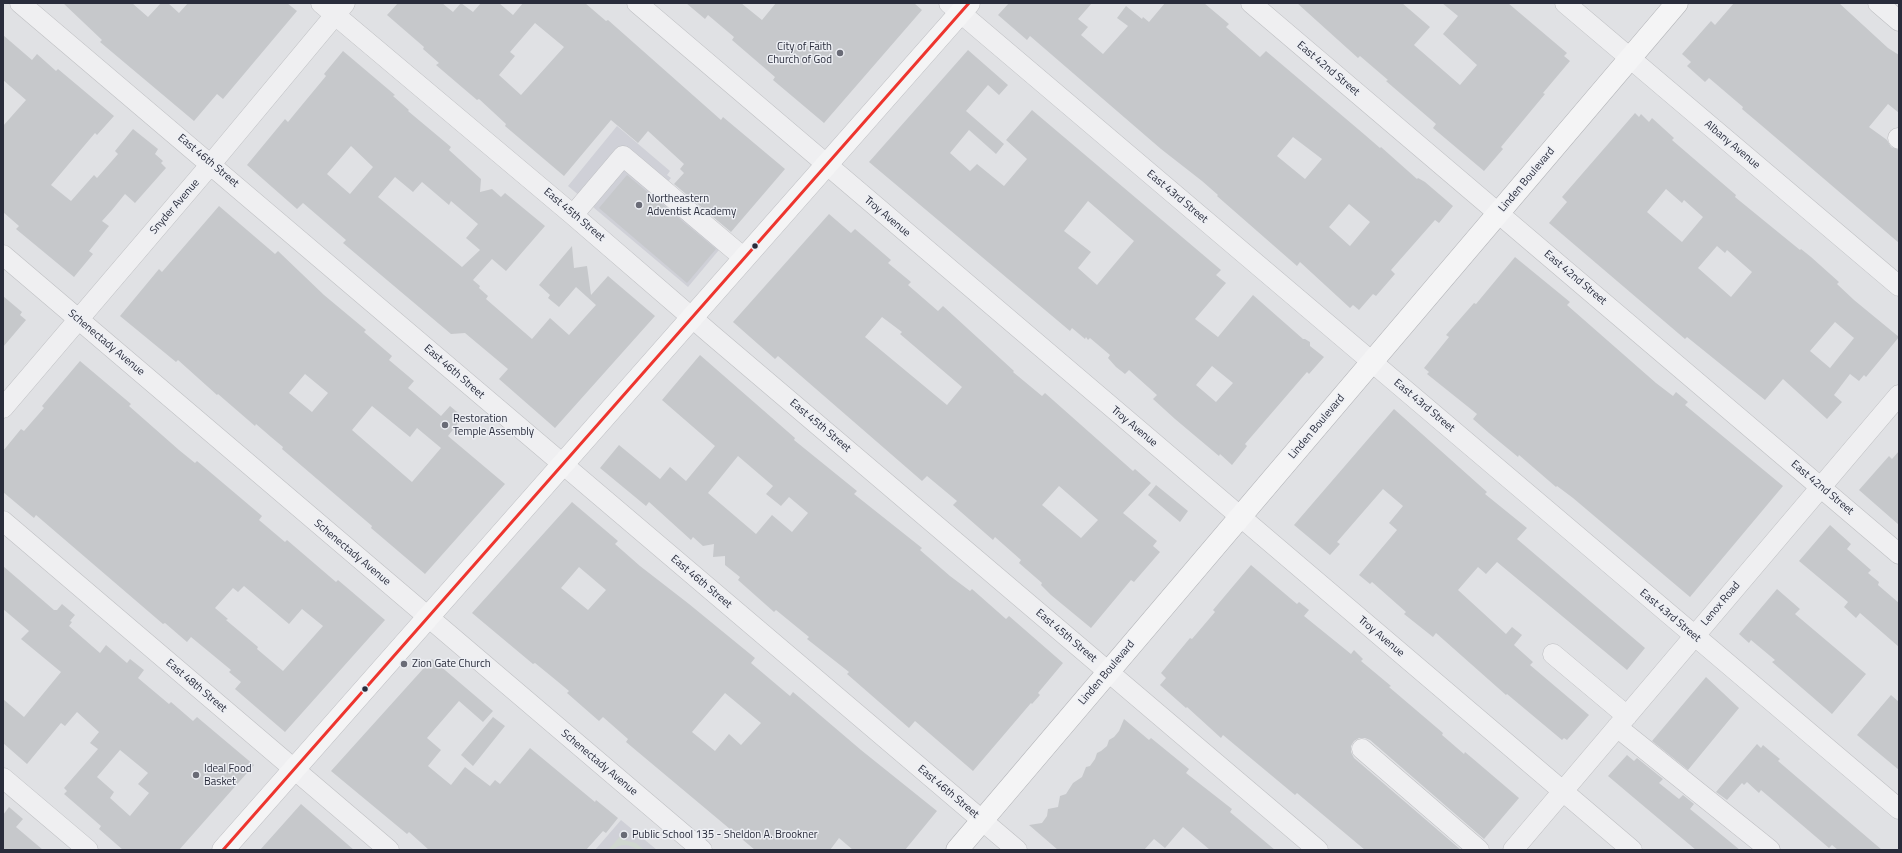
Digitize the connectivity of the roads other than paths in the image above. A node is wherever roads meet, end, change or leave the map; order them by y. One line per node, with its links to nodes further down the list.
1 (20, 3): 11 (street, East 46th Street)
2 (637, 3): 12 (street, Troy Avenue)
3 (1251, 3): 13 (street, East 42nd Street)
4 (1564, 3): 10 (street, Albany Avenue)
5 (1677, 3): 10 (main road, Linden Boulevard)
6 (1878, 3): 9 (street)
7 (959, 6): 12 (main road); 20 (street, East 43rd Street)
8 (333, 7): 11 (street, Snyder Avenue); 14 (street, East 45th Street)
9 (1899, 21)
10 (1630, 58): 13 (main road, Linden Boulevard); 17 (street, Albany Avenue)
11 (211, 164): 19 (street, Snyder Avenue); 23 (street, East 46th Street)
12 (826, 165): 16 (main road); 25 (street, Troy Avenue)
13 (1498, 213): 20 (main road, Linden Boulevard); 24 (street, East 42nd Street)
14 (574, 215): 16 (street); 18 (street, East 45th Street)
15 (3, 255): 19 (street, Schenectady Avenue)
16 (744, 258): 18 (main road)
17 (1899, 286)
18 (692, 317): 23 (main road); 31 (street, East 45th Street)
19 (78, 319): 22 (street, Snyder Avenue); 28 (street, Schenectady Avenue)
20 (1372, 362): 25 (main road, Linden Boulevard); 29 (street, East 43rd Street)
21 (1899, 395): 24 (street, Lenox Road)
22 (3, 408)
23 (563, 465): 28 (main road); 38 (street, East 46th Street)
24 (1820, 487): 27 (street, East 42nd Street); 29 (street, Lenox Road)
25 (1240, 517): 31 (main road, Linden Boulevard); 36 (street, Troy Avenue)
26 (3, 521): 34 (street, East 48th Street)
27 (1899, 554)
28 (428, 617): 34 (main road); 42 (street, Schenectady Avenue)
29 (1693, 636): 32 (street, Lenox Road); 37 (street, East 43rd Street)
30 (1553, 654): 32 (street)
31 (1109, 672): 38 (main road, Linden Boulevard); 45 (street, East 45th Street)
32 (1622, 722): 36 (street, Lenox Road); 49 (street)
33 (1362, 749): 46 (street)
34 (295, 770): 40 (main road); 41 (street, East 48th Street)
35 (3, 778): 39 (street)
36 (1563, 791): 47 (street, Lenox Road); 48 (street, Troy Avenue)
37 (1899, 810)
38 (982, 821): 43 (main road, Linden Boulevard); 44 (street, East 46th Street)
39 (88, 850)
40 (223, 850)
41 (389, 850)
42 (702, 850)
43 (957, 850)
44 (1017, 850)
45 (1318, 850)
46 (1479, 850)
47 (1513, 850)
48 (1632, 850)
49 (1770, 850)

